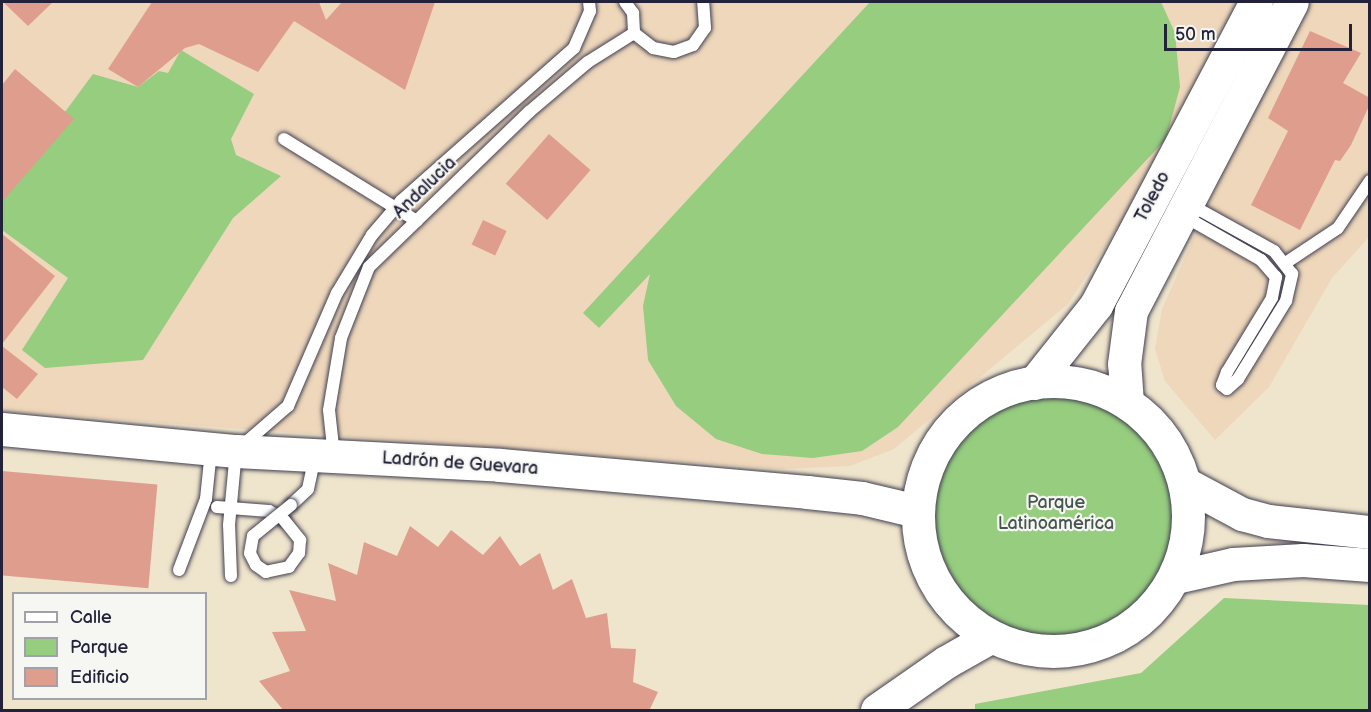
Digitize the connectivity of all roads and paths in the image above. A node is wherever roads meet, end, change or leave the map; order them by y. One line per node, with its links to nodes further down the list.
1 (589, 2): 10 (lane, Andalucia)
2 (626, 2): 6 (lane)
3 (703, 2): 7 (lane)
4 (1256, 2): 14 (main road, Toledo)
5 (1292, 2): 11 (main road, Toledo)
6 (636, 7): 7 (lane)
7 (634, 33): 12 (lane, Andalucia)
8 (284, 139): 10 (lane)
9 (1370, 181): 13 (lane)
10 (395, 207): 12 (lane); 17 (lane, Andalucia)
11 (1184, 209): 13 (lane); 13 (lane); 15 (main road, Toledo)
12 (417, 222): 18 (lane, Andalucia)
13 (1287, 262)
14 (1034, 383): 15 (main road); 21 (main road)
15 (1127, 402): 19 (main road)
16 (2, 429): 17 (main road, Ladrón de Guevara)
17 (224, 450): 18 (main road, Ladrón de Guevara); 20 (lane); 24 (lane)
18 (325, 457): 20 (lane, Andalucia, bridge); 21 (main road, Ladrón de Guevara)
19 (1186, 484): 22 (main road); 26 (main road)
20 (223, 507): 25 (lane)
21 (917, 511): 27 (main road)
22 (1370, 532)
23 (1370, 565): 26 (main road)
24 (179, 570)
25 (231, 576)
26 (1176, 576): 27 (main road)
27 (990, 637): 28 (main road)
28 (877, 711)

